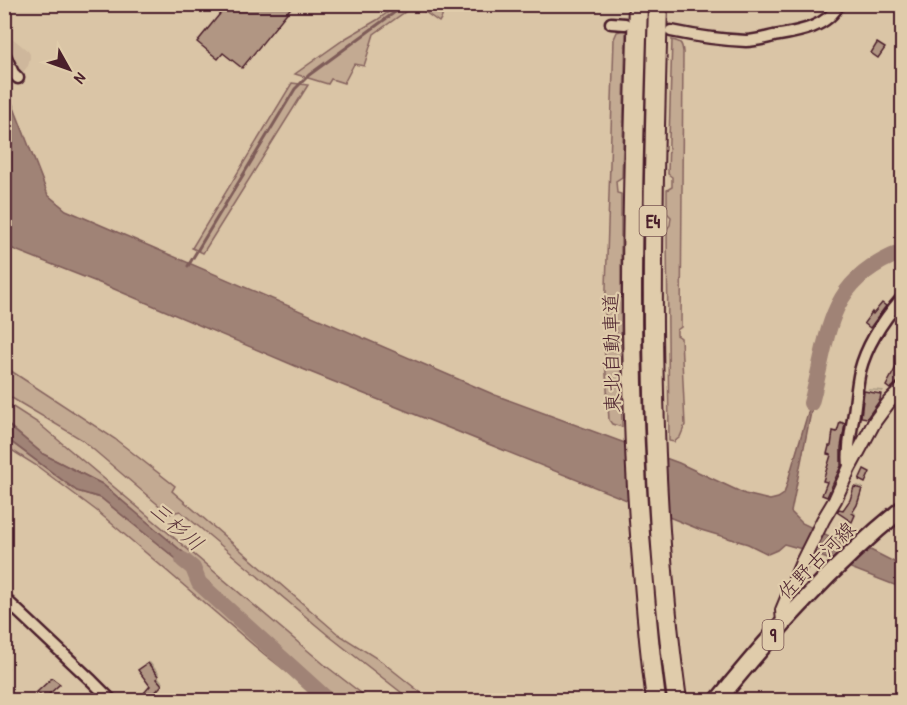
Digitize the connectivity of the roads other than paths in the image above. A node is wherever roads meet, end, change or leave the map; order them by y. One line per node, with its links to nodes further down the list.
1 (638, 4): 16 (highway, 東北自動車道 / E4)
2 (658, 4): 17 (highway, E4)
3 (839, 4): 6 (street)
4 (611, 23): 5 (street)
5 (625, 24)
6 (671, 31)
7 (4, 53): 8 (street)
8 (18, 78)
9 (903, 298): 11 (street)
10 (903, 389): 11 (street)
11 (849, 469): 14 (street)
12 (903, 509): 14 (main road, 佐野古河線 / 9)
13 (4, 598): 15 (street)
14 (783, 623): 18 (main road, 佐野古河線 / 9)
15 (111, 700)
16 (656, 700)
17 (676, 700)
18 (718, 700)

